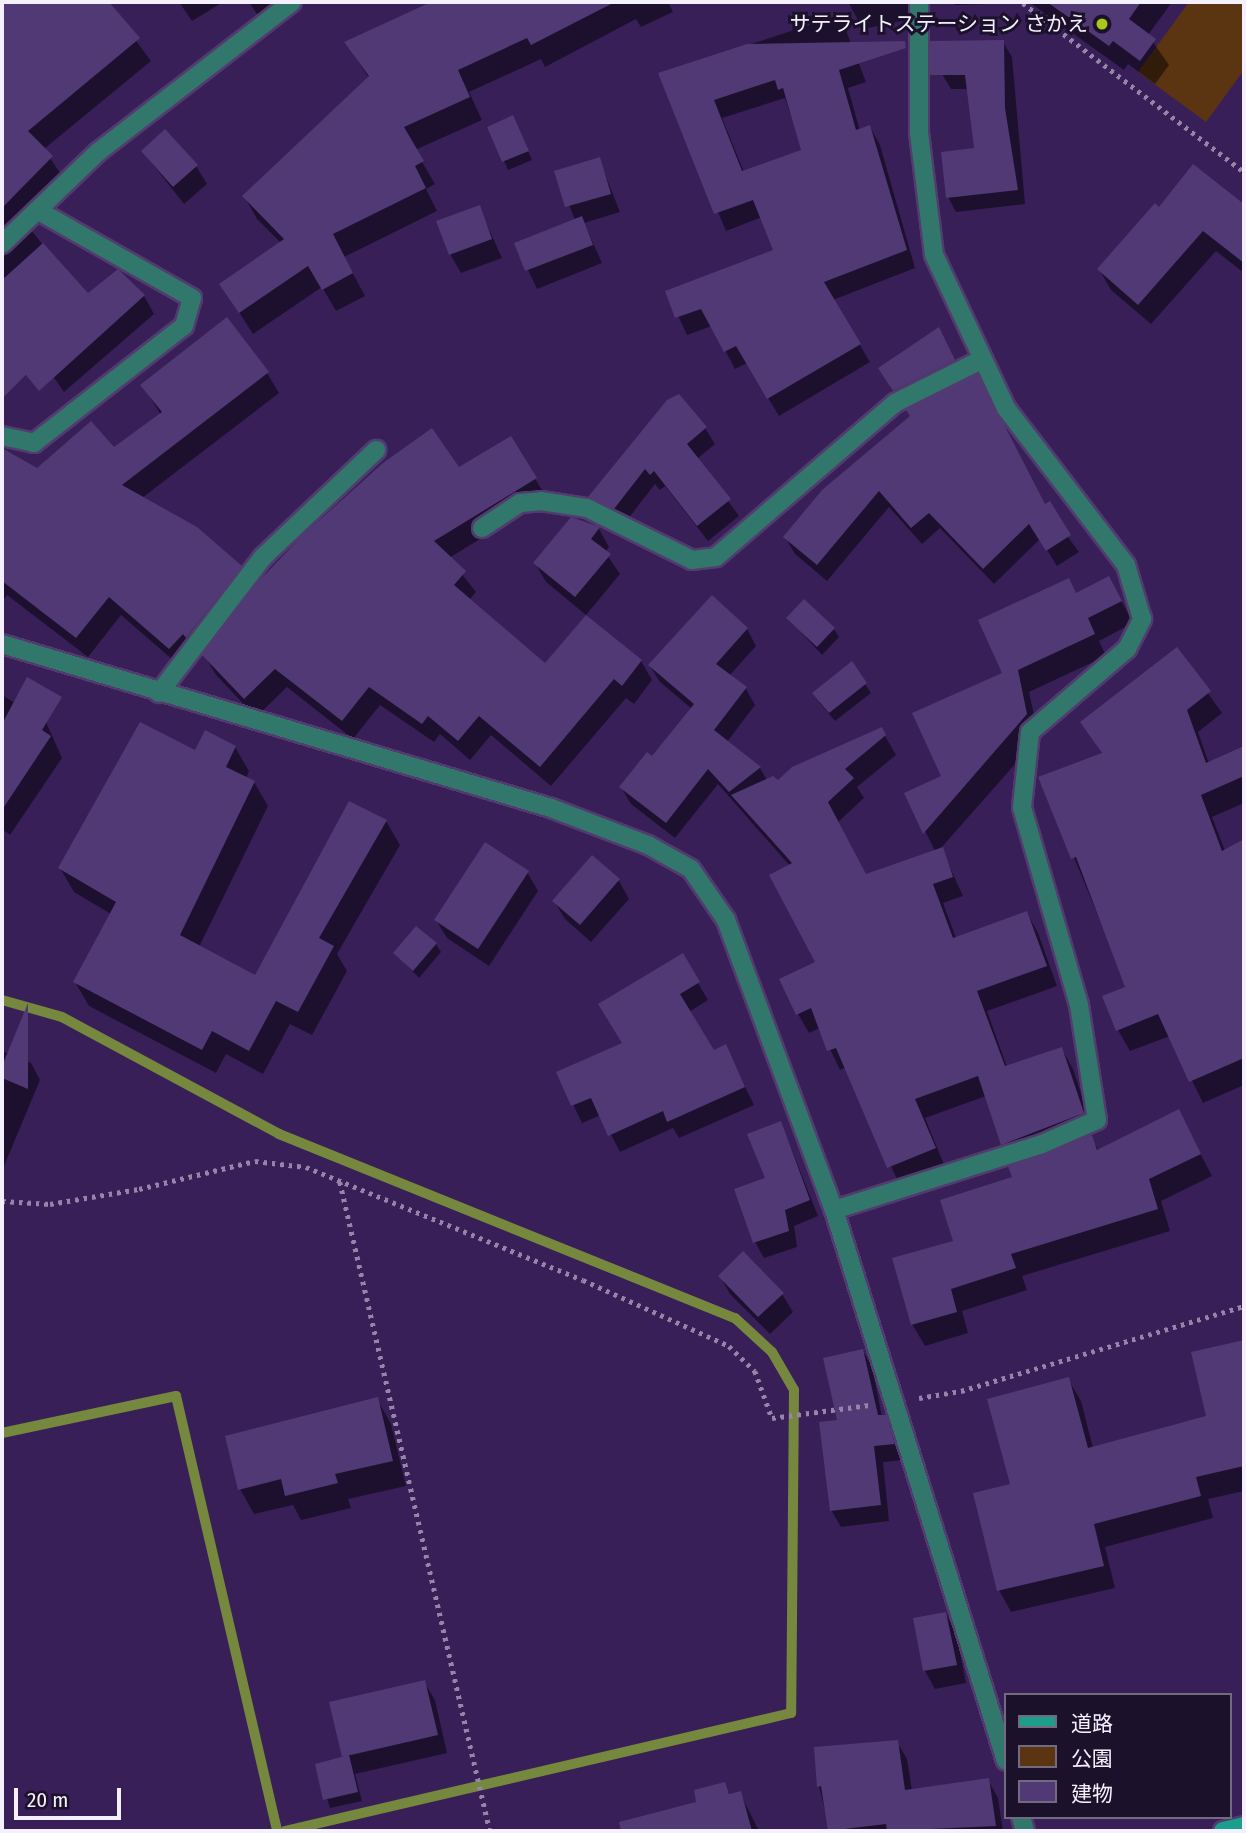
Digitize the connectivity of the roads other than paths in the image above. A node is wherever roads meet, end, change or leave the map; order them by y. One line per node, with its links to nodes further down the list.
1 (292, 2): 3 (street)
2 (919, 2): 5 (street)
3 (37, 210): 4 (street); 6 (street)
4 (2, 244)
5 (983, 359): 8 (street); 11 (street)
6 (2, 436)
7 (376, 450): 10 (street)
8 (482, 528)
9 (2, 644): 10 (street)
10 (159, 693): 11 (street)
11 (835, 1210): 12 (street)
12 (1004, 1753)
13 (1244, 1826): 14 (main road)
14 (1223, 1831)

